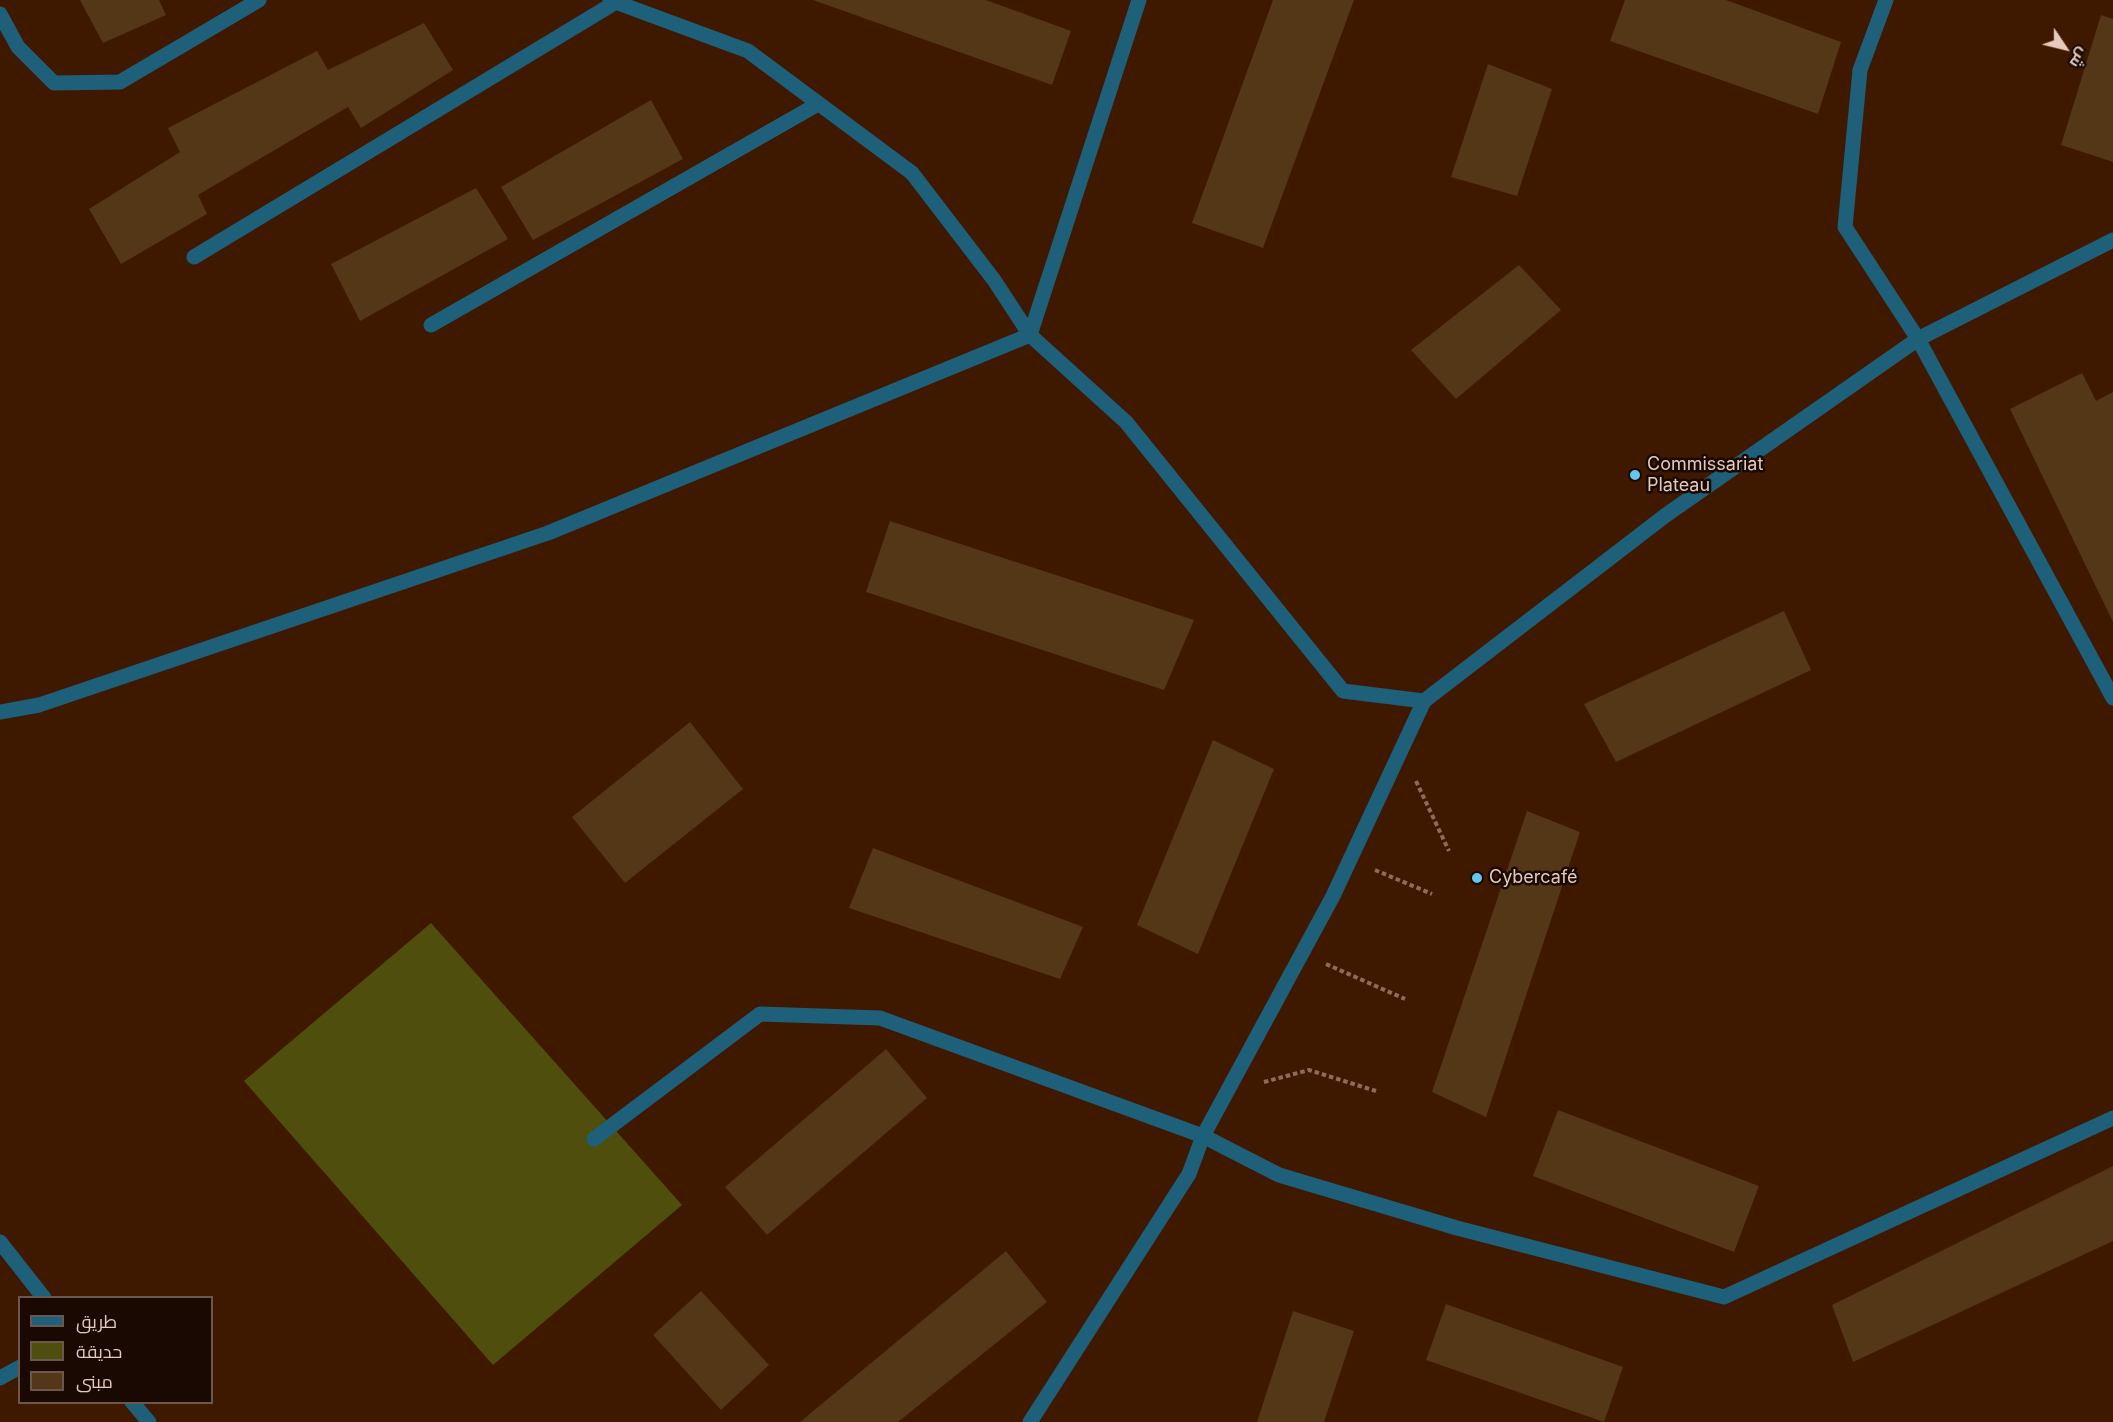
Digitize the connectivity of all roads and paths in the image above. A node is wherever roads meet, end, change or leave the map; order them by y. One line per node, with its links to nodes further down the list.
1 (259, 0): 5 (street)
2 (1139, 0): 10 (street)
3 (1886, 0): 11 (street)
4 (613, 1): 6 (street); 8 (street)
5 (0, 14)
6 (818, 104): 9 (street); 10 (street)
7 (2113, 240): 11 (street)
8 (194, 257)
9 (431, 325)
10 (1030, 335): 13 (street); 14 (street)
11 (1918, 339): 12 (street); 13 (street)
12 (2113, 698)
13 (1424, 701): 15 (street)
14 (0, 712)
15 (1401, 751): 16 (path); 17 (street)
16 (1449, 851)
17 (1352, 857): 18 (path); 19 (street)
18 (1432, 894)
19 (1302, 954): 20 (path); 22 (street)
20 (1405, 999)
21 (1376, 1091): 22 (path)
22 (1226, 1094): 24 (street)
23 (2113, 1118): 24 (street)
24 (1203, 1136): 25 (street); 32 (street)
25 (594, 1139)
26 (0, 1242): 27 (street)
27 (42, 1296)
28 (18, 1368): 29 (street)
29 (0, 1378)
30 (134, 1404): 31 (street)
31 (149, 1422)
32 (1030, 1422)

